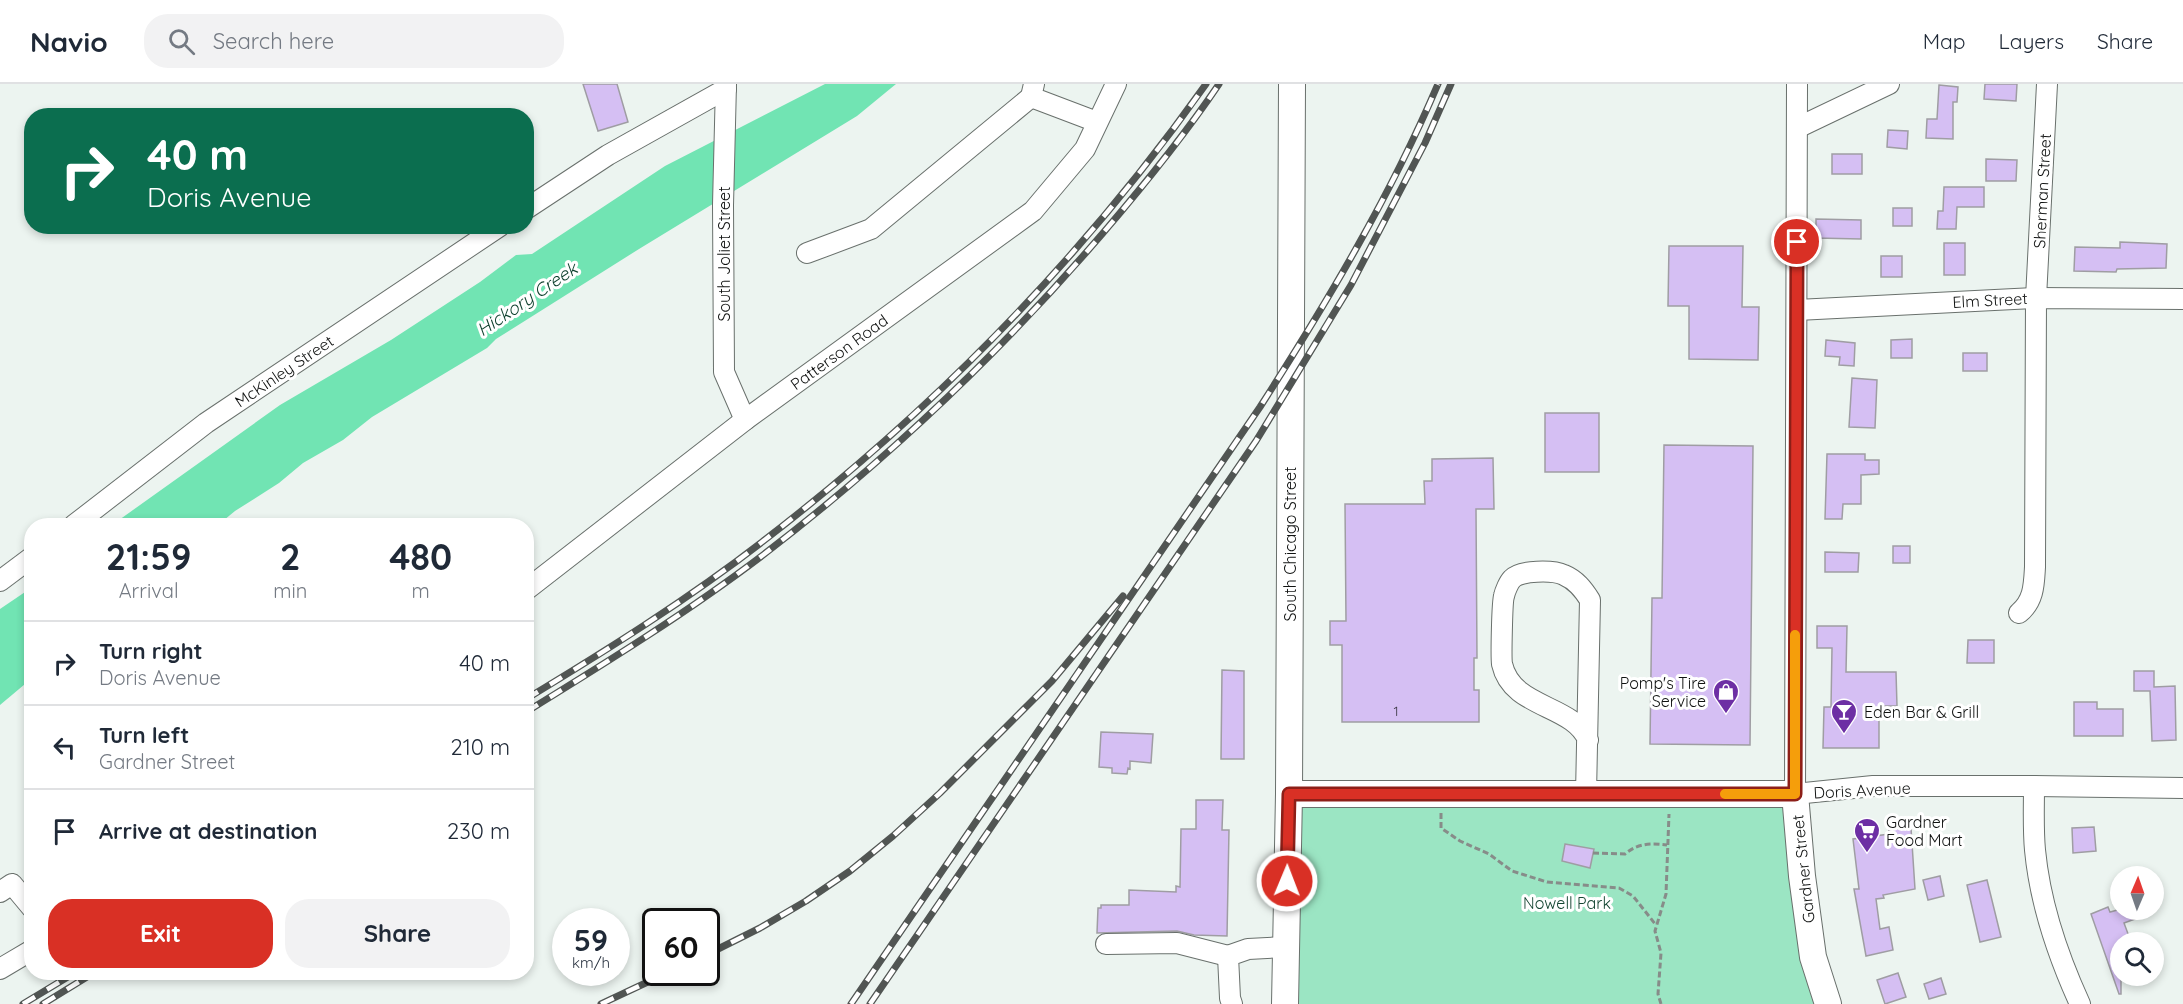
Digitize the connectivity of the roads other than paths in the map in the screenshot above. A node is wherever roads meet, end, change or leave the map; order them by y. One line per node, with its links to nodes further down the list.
1 (1116, 84): 8 (street, Patterson Road)
2 (1292, 84): 25 (main road, South Chicago Street)
3 (1797, 84): 9 (street, Gardner Street)
4 (1889, 84): 9 (street)
5 (2047, 84): 13 (street, Sherman Street)
6 (726, 87): 10 (street); 16 (street, South Joliet Street)
7 (1032, 90): 8 (street); 12 (street)
8 (1097, 122): 16 (street, Patterson Road)
9 (1797, 128): 15 (street, Gardner Street)
10 (534, 204)
11 (488, 234): 17 (street, McKinley Street)
12 (807, 253)
13 (2036, 298): 14 (street, Elm Street); 15 (street, Elm Street); 21 (street, Sherman Street)
14 (2183, 299)
15 (1797, 310): 27 (street, Gardner Street)
16 (745, 420): 20 (street, Patterson Road)
17 (83, 518)
18 (24, 563): 19 (street)
19 (0, 581)
20 (534, 584)
21 (2019, 613)
22 (1588, 740): 22 (street); 26 (street)
23 (2034, 786): 24 (street, Doris Avenue); 27 (street, Doris Avenue); 38 (street)
24 (2183, 788)
25 (1289, 794): 26 (main road, Doris Avenue); 31 (main road, South Chicago Street)
26 (1586, 794): 27 (main road, Doris Avenue)
27 (1795, 794): 37 (main road, Gardner Street)
28 (0, 892): 29 (street)
29 (24, 898)
30 (1106, 944): 33 (street)
31 (1286, 947): 33 (street); 36 (main road, South Chicago Street)
32 (24, 955): 34 (street)
33 (1227, 956): 35 (street)
34 (0, 969)
35 (1232, 1004)
36 (1285, 1004)
37 (1828, 1004)
38 (2080, 1004)

